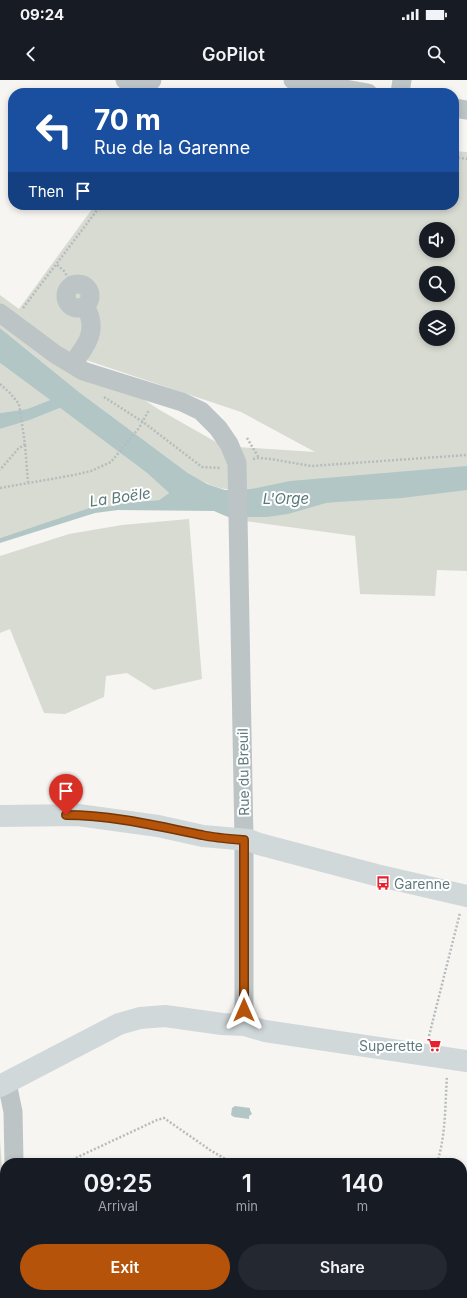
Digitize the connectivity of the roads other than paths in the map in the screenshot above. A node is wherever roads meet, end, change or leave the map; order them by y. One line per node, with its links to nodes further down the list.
1 (126, 80): 3 (street)
2 (293, 80): 4 (street)
3 (150, 86)
4 (339, 88)
5 (73, 285): 7 (street)
6 (6, 318): 7 (street)
7 (72, 364): 9 (street, Rue du Breuil)
8 (0, 816): 9 (main road)
9 (244, 840): 10 (main road); 11 (street, Rue du Breuil)
10 (464, 903)
11 (244, 1025): 12 (main road); 13 (main road)
12 (457, 1060)
13 (3, 1084): 14 (street)
14 (14, 1158)

